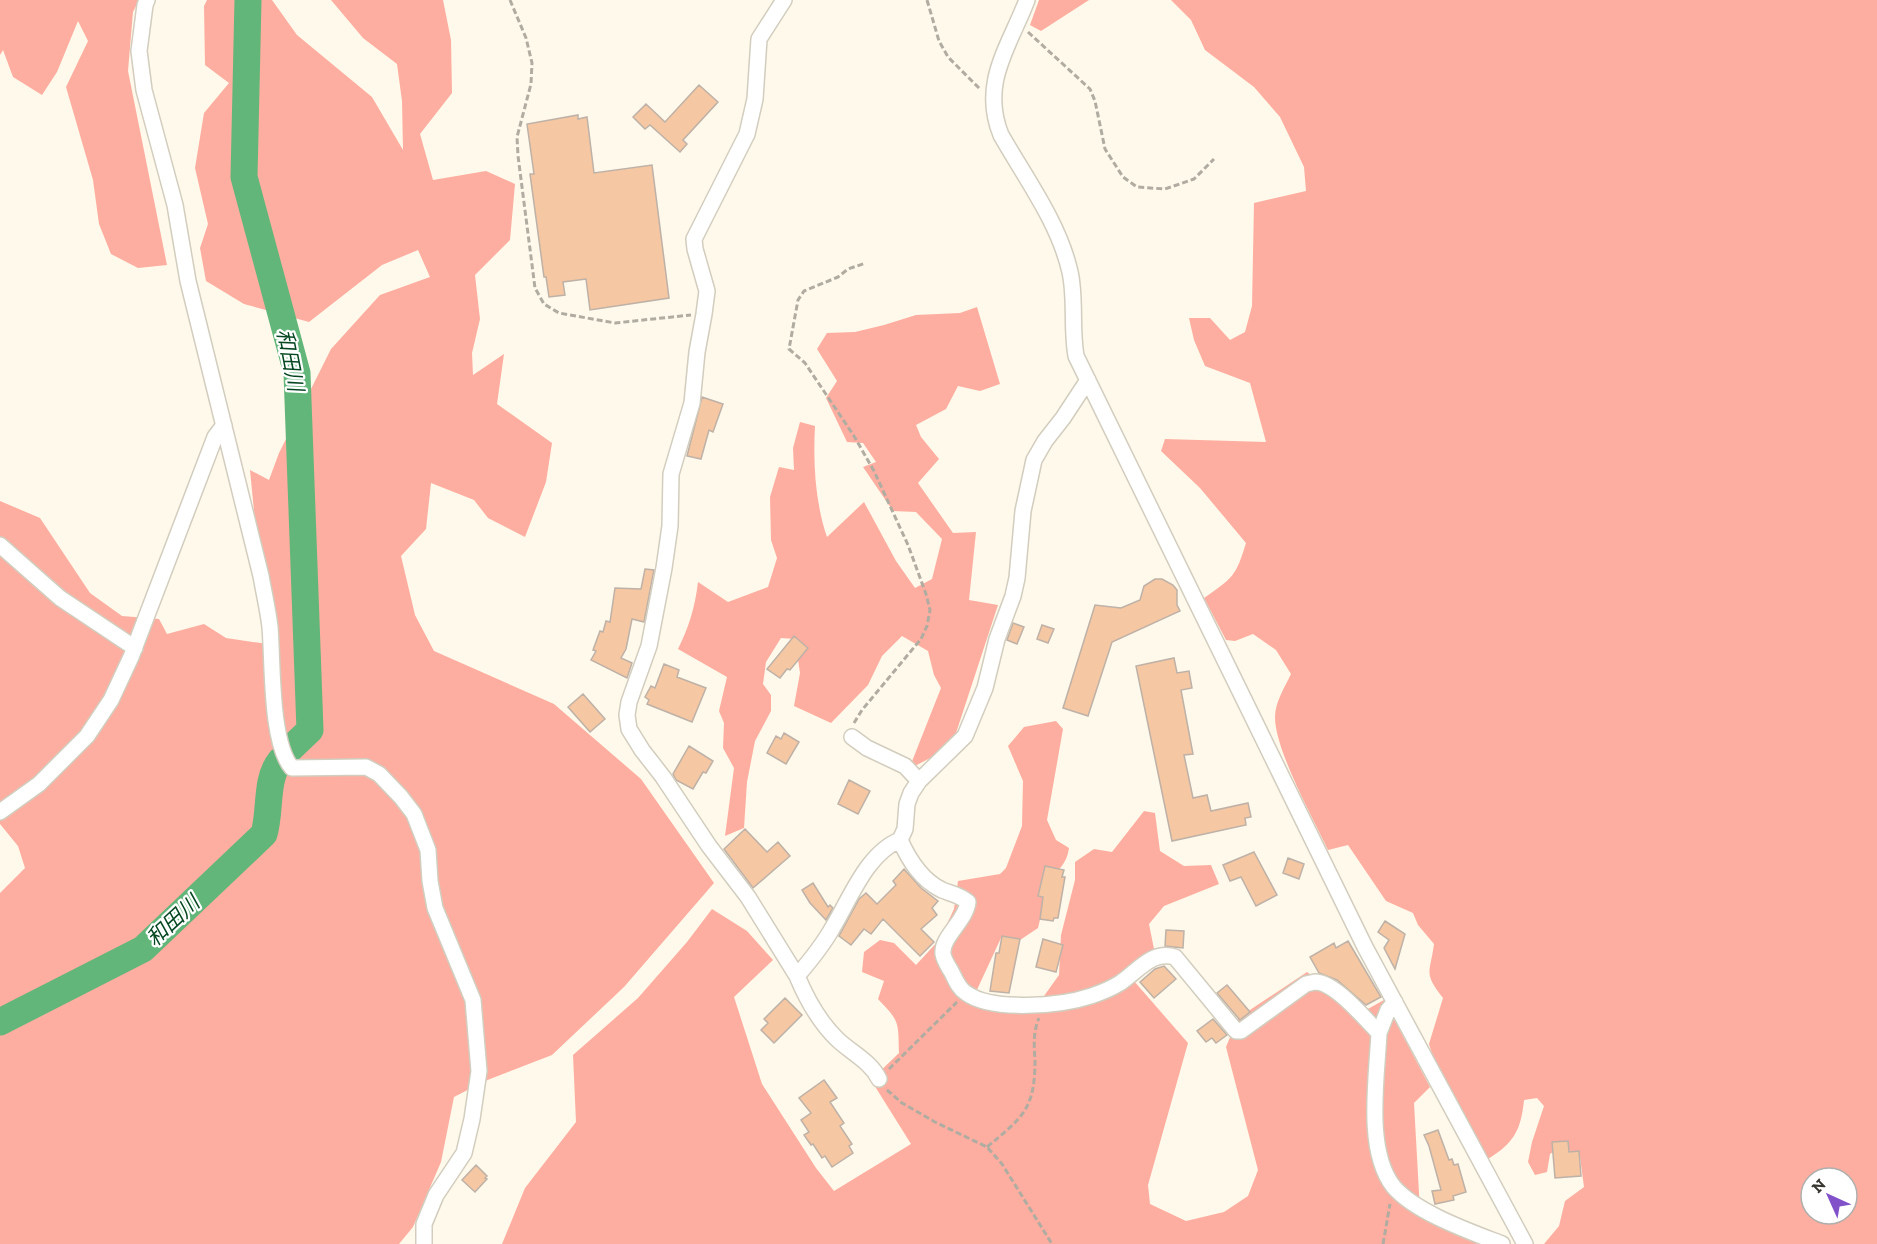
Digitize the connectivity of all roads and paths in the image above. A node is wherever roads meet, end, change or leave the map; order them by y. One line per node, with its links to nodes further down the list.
1 (147, 0): 12 (street)
2 (510, 0): 10 (path)
3 (784, 0): 10 (street)
4 (927, 0): 7 (path)
5 (1027, 0): 6 (street)
6 (1019, 22): 7 (street); 8 (path)
7 (993, 101): 11 (street)
8 (1214, 159)
9 (866, 263): 15 (path)
10 (704, 314): 19 (street)
11 (1088, 380): 16 (street); 21 (street)
12 (224, 425): 14 (street); 27 (street)
13 (0, 545): 14 (street)
14 (135, 648): 17 (street)
15 (852, 736): 16 (street)
16 (919, 781): 18 (street)
17 (0, 812)
18 (900, 840): 19 (street); 20 (street)
19 (797, 976): 24 (street)
20 (966, 993): 22 (street); 24 (path)
21 (1395, 1002): 23 (street); 31 (street)
22 (1047, 1005): 23 (street); 25 (path)
23 (1379, 1033): 26 (street)
24 (879, 1079): 25 (path)
25 (987, 1147): 28 (path)
26 (1394, 1186): 29 (path); 30 (street)
27 (424, 1244)
28 (1052, 1244)
29 (1383, 1244)
30 (1502, 1244)
31 (1525, 1244)

